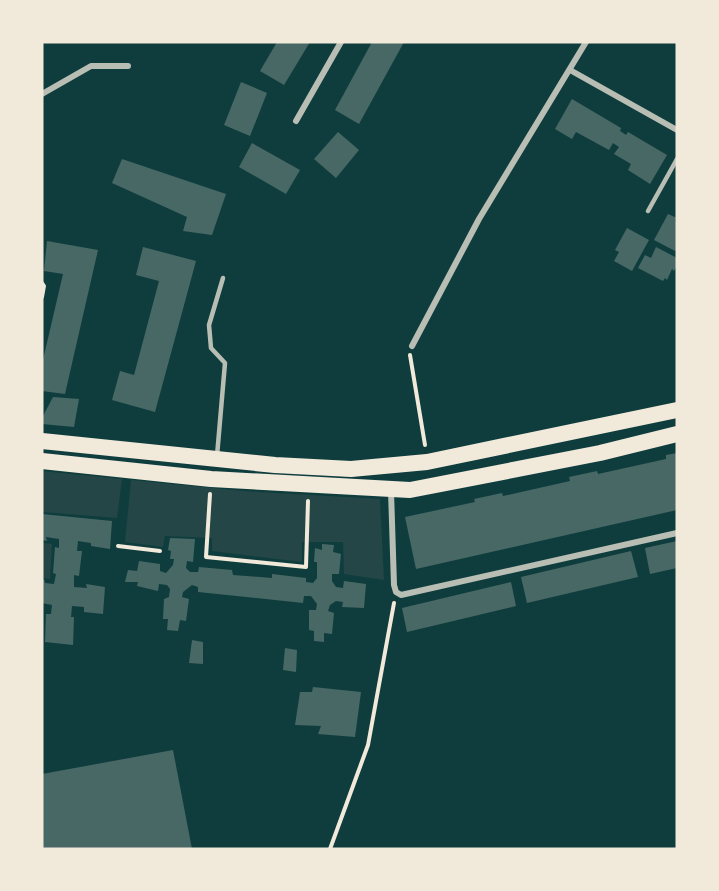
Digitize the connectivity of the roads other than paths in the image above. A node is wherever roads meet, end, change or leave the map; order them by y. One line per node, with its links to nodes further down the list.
1 (341, 42): 6 (street)
2 (586, 42): 4 (street)
3 (128, 66): 5 (street)
4 (570, 70): 7 (street); 11 (street)
5 (42, 94)
6 (296, 121)
7 (677, 130)
8 (677, 159): 9 (lane)
9 (648, 211)
10 (223, 279): 15 (lane)
11 (412, 346)
12 (677, 410): 15 (highway)
13 (677, 434): 17 (highway)
14 (42, 441): 15 (highway)
15 (217, 459)
16 (42, 461): 17 (highway)
17 (391, 490): 18 (street)
18 (677, 534)

